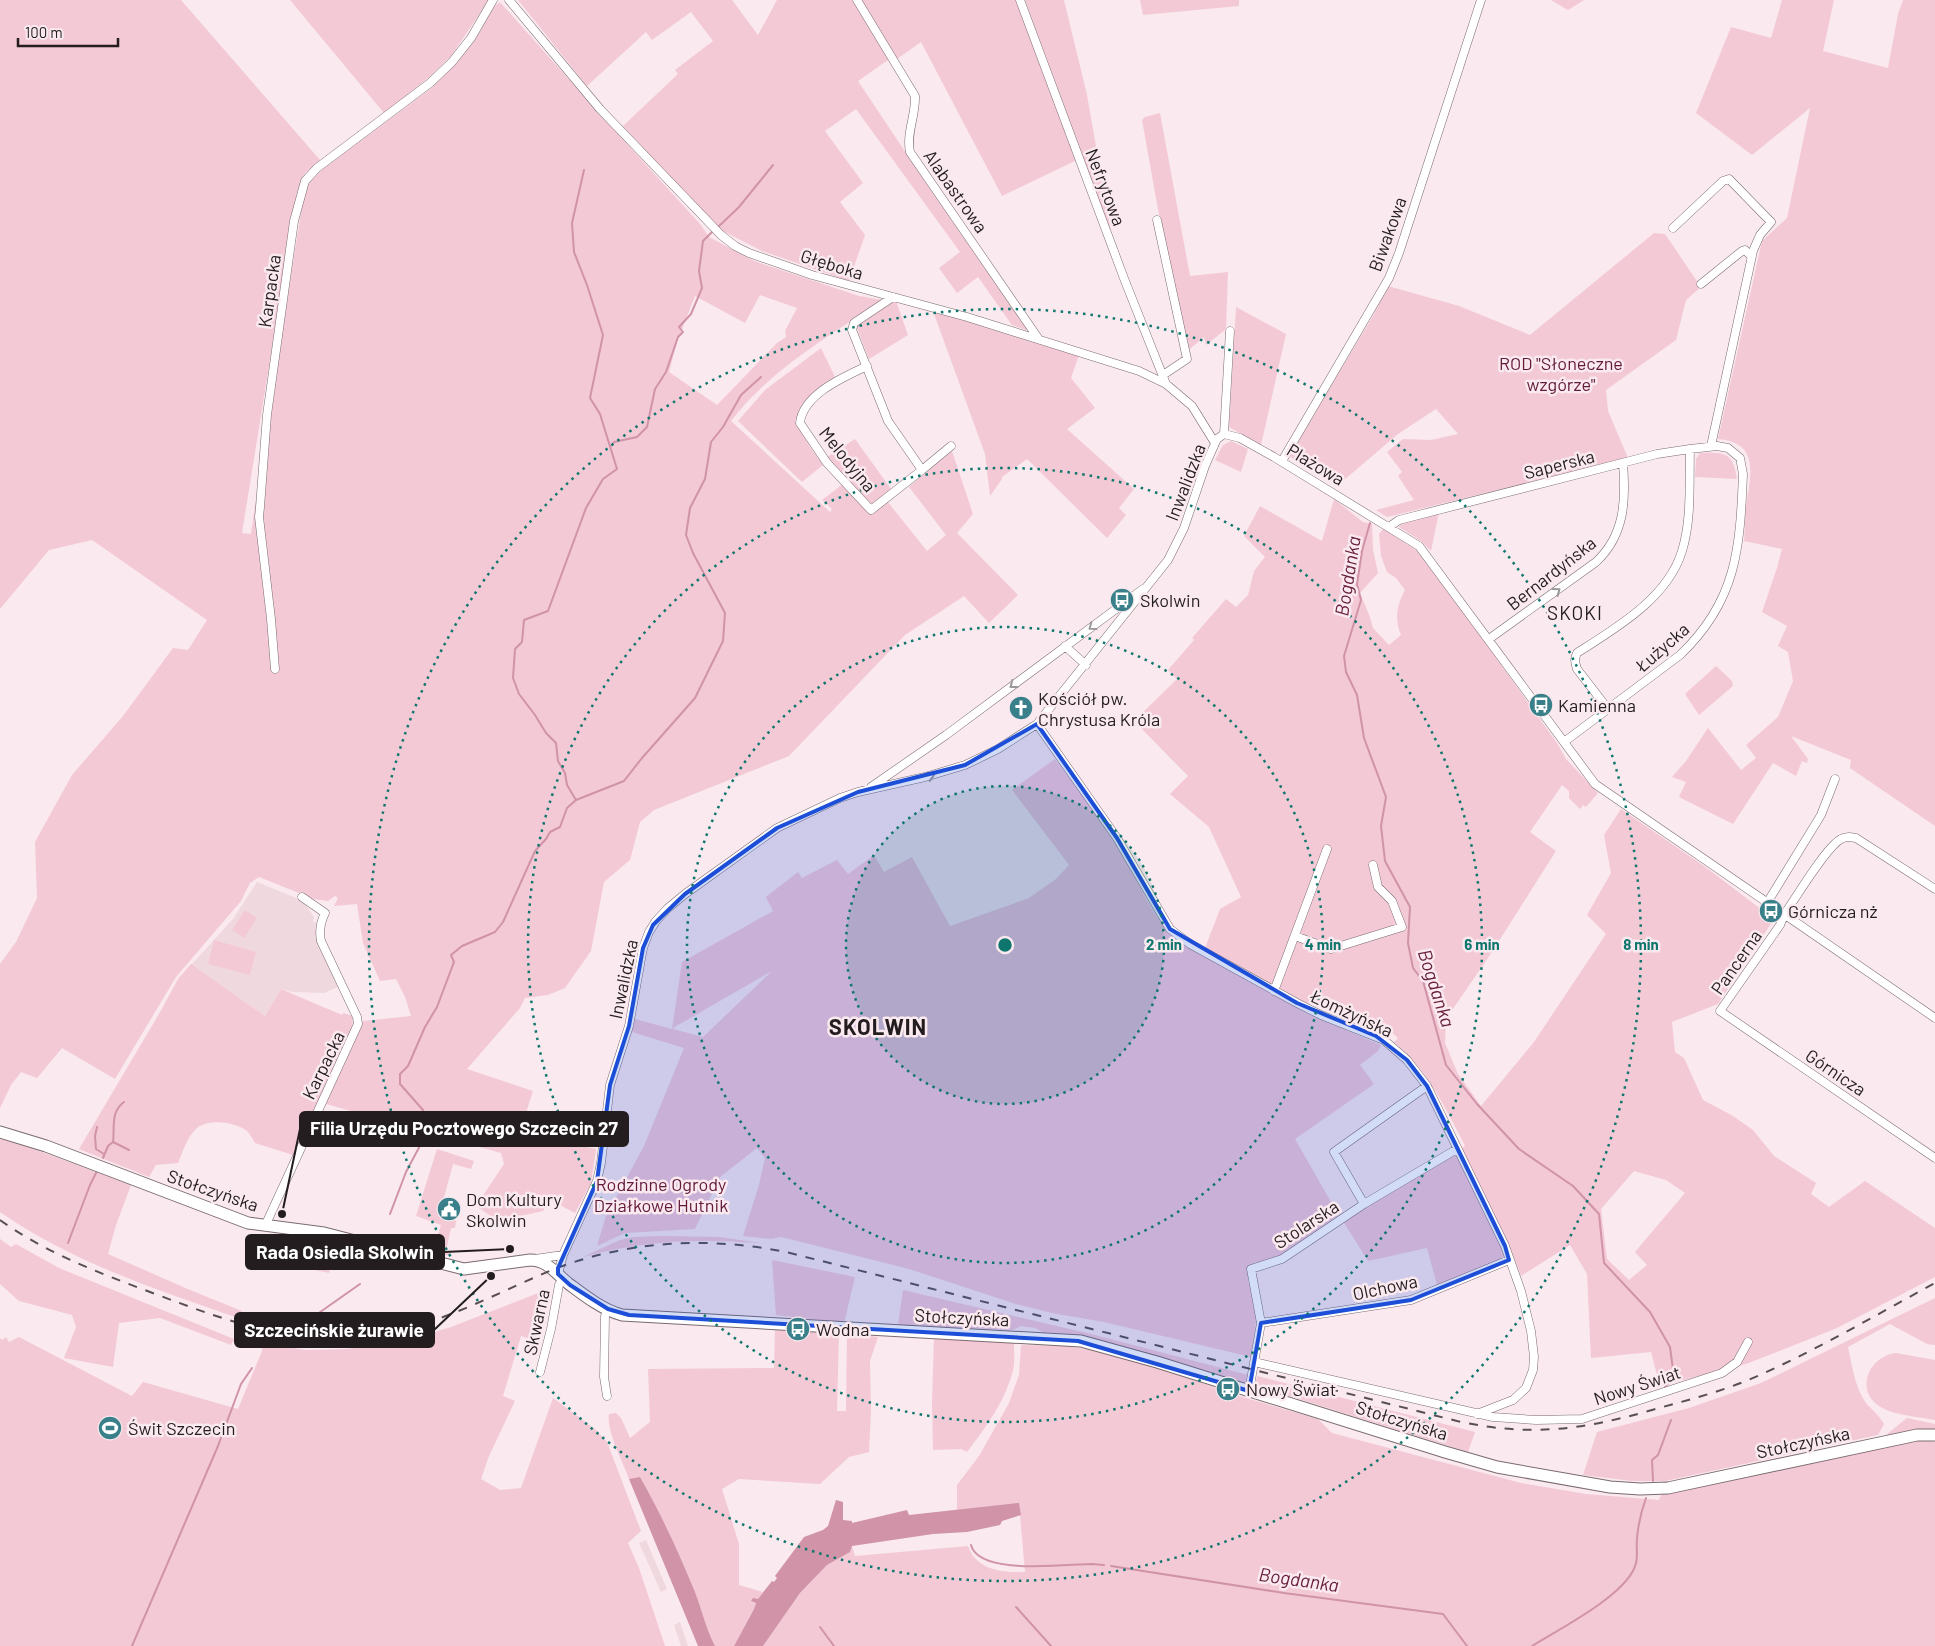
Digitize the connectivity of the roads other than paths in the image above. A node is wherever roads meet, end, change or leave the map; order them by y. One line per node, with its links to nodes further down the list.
1 (493, 0): 32 (street, Karpacka)
2 (508, 0): 10 (street, Głęboka)
3 (857, 0): 12 (street, Alabastrowa)
4 (1020, 0): 14 (street, Nefrytowa)
5 (1481, 0): 22 (street, Biwakowa)
6 (1157, 220): 14 (street)
7 (1674, 228): 8 (street)
8 (1752, 256): 9 (street); 19 (street)
9 (1701, 284)
10 (893, 297): 12 (street, Głęboka); 13 (street)
11 (1230, 330): 16 (street, Inwalidzka)
12 (1038, 338): 15 (street, Głęboka)
13 (866, 366): 24 (street); 24 (street, Melodyjna)
14 (1162, 375): 15 (street, Nefrytowa)
15 (1166, 384): 17 (street, Głęboka)
16 (1224, 434): 17 (street, Inwalidzka); 22 (street, Plażowa)
17 (1215, 443): 26 (street, Inwalidzka)
18 (951, 446): 24 (street, Melodyjna)
19 (1712, 446): 20 (street, Saperska); 21 (street, Saperska)
20 (1690, 449): 23 (street, Saperska); 33 (street)
21 (1738, 455): 33 (street, Łużycka)
22 (1282, 461): 25 (street, Plażowa)
23 (1622, 463): 25 (street, Saperska); 29 (street, Bernardyńska, one-way to 23)
24 (922, 470)
25 (1389, 526): 29 (street)
26 (1154, 580): 27 (street, Inwalidzka); 28 (street, Inwalidzka)
27 (1119, 607): 28 (street); 30 (street, Inwalidzka, one-way to 30)
28 (1126, 614): 31 (street, Inwalidzka)
29 (1489, 639): 35 (street)
30 (1066, 646): 31 (street); 36 (street, Inwalidzka, one-way to 36)
31 (1086, 665): 34 (street, Inwalidzka)
32 (274, 670)
33 (1608, 709): 35 (street, Łużycka)
34 (1037, 724): 38 (street, Inwalidzka, one-way to 34); 47 (street, Łomżyńska)
35 (1564, 742): 44 (street)
36 (904, 765): 38 (street); 39 (street, Inwalidzka)
37 (1835, 778): 44 (street)
38 (910, 781): 39 (street, Inwalidzka)
39 (867, 789): 56 (street, Inwalidzka)
40 (1326, 849): 46 (street)
41 (1373, 865): 46 (street)
42 (1935, 889): 45 (street, Pancerna)
43 (302, 897): 55 (street, Karpacka)
44 (1767, 903): 45 (street)
45 (1784, 915): 48 (street, Pancerna); 49 (street)
46 (1295, 936): 47 (street)
47 (1274, 991): 50 (street, Łomżyńska)
48 (1720, 1011): 53 (street, Górnicza)
49 (1935, 1018)
50 (1427, 1086): 52 (street, Łomżyńska); 54 (street)
51 (0, 1132): 55 (street, Stołczyńska)
52 (1457, 1149): 54 (street, Stolarska); 58 (street, Łomżyńska)
53 (1935, 1158)
54 (1364, 1204): 61 (street, Stolarska)
55 (265, 1226): 57 (street, Stołczyńska)
56 (562, 1254): 57 (street); 59 (street, Inwalidzka)
57 (530, 1260): 59 (street, Stołczyńska)
58 (1509, 1260): 61 (street, Olchowa); 67 (street, Łomżyńska)
59 (560, 1276): 60 (street, Stołczyńska); 64 (street, Skwarna)
60 (608, 1310): 65 (street, Stołczyńska); 66 (street)
61 (1261, 1323): 63 (street, Stolarska)
62 (1748, 1342): 69 (street, Nowy Świat)
63 (1254, 1362): 65 (street, Stolarska); 68 (street, Nowy Świat)
64 (540, 1372)
65 (1249, 1391): 70 (street, Stołczyńska)
66 (607, 1396)
67 (1514, 1400): 68 (street, Łomżyńska); 69 (street)
68 (1478, 1414): 69 (street, Nowy Świat)
69 (1511, 1419)
70 (1935, 1435)

